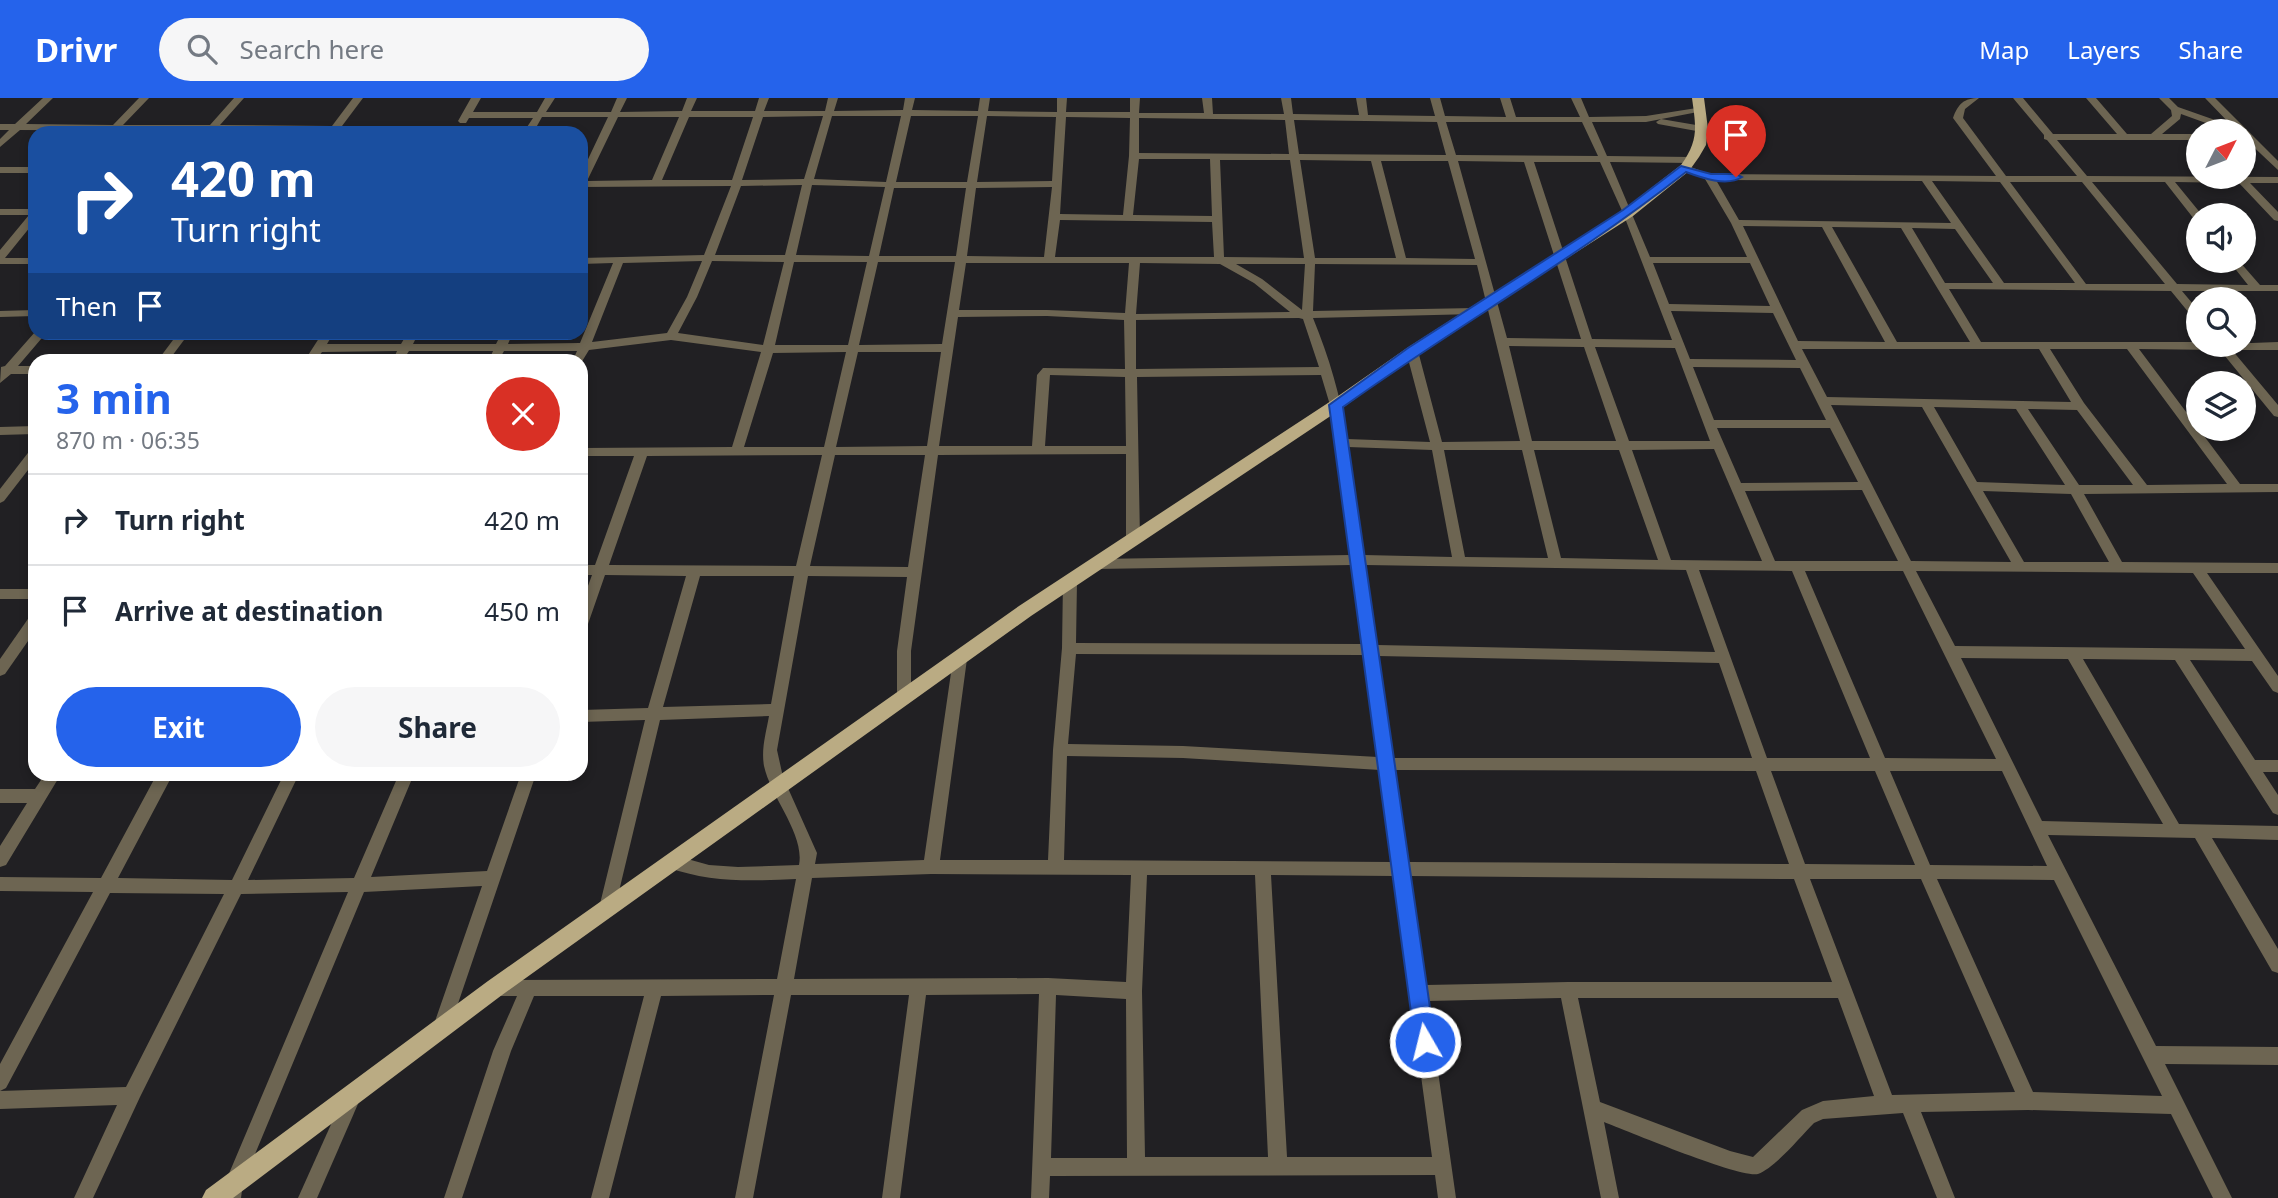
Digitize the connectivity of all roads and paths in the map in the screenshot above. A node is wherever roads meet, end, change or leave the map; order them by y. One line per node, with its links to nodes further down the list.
1 (48, 98): 53 (street)
2 (144, 98): 47 (street)
3 (239, 98): 48 (street)
4 (358, 98): 49 (street)
5 (476, 98): 35 (street)
6 (550, 98): 36 (street)
7 (622, 98): 28 (street)
8 (692, 98): 29 (street)
9 (764, 98): 32 (street)
10 (833, 98): 33 (street)
11 (910, 98): 30 (street)
12 (985, 98): 31 (street)
13 (1062, 98): 34 (street)
14 (1135, 98): 37 (street)
15 (1208, 98): 38 (street)
16 (1286, 98): 39 (street)
17 (1360, 98): 40 (street)
18 (1435, 98): 44 (street)
19 (1504, 98): 45 (street)
20 (1576, 98): 46 (street)
21 (1975, 98): 76 (street)
22 (2018, 98): 56 (street)
23 (2091, 98): 57 (street)
24 (2164, 98): 27 (street)
25 (2210, 98): 43 (street)
26 (1699, 103): 41 (street); 55 (main road)
27 (2175, 109): 42 (street); 58 (street)
28 (615, 114): 29 (street); 36 (street); 73 (street)
29 (685, 114): 32 (street); 85 (street)
30 (906, 114): 31 (street); 33 (street); 86 (street)
31 (982, 114): 34 (street); 88 (street)
32 (758, 115): 33 (street); 83 (street)
33 (827, 115): 82 (street)
34 (1062, 115): 37 (street); 87 (street)
35 (466, 116): 36 (street); 50 (street)
36 (540, 116): 51 (street)
37 (1134, 116): 38 (street); 63 (street)
38 (1209, 117): 39 (street)
39 (1289, 117): 40 (street); 64 (street)
40 (1364, 118): 44 (street)
41 (1646, 119): 46 (street); 55 (street)
42 (2203, 119)
43 (2230, 119)
44 (1442, 120): 45 (street); 66 (street)
45 (1512, 120): 46 (street)
46 (1584, 120): 68 (street)
47 (117, 126)
48 (214, 126)
49 (337, 126)
50 (460, 126)
51 (533, 126)
52 (0, 127): 53 (street)
53 (17, 127): 54 (street); 60 (street)
54 (28, 127)
55 (1702, 129): 69 (main road)
56 (2048, 136): 57 (street); 79 (street)
57 (2124, 137): 58 (street)
58 (2153, 137): 59 (street)
59 (2186, 137)
60 (0, 144)
61 (2256, 146): 70 (street)
62 (1215, 155): 63 (street); 64 (street); 97 (street)
63 (1134, 156): 95 (street)
64 (1295, 156): 65 (street); 117 (street)
65 (1375, 158): 66 (street); 119 (street)
66 (1452, 159): 67 (street); 118 (street)
67 (1529, 161): 68 (street); 103 (street)
68 (1602, 161): 69 (street); 93 (street)
69 (1688, 164): 74 (street); 93 (main road)
70 (2278, 167)
71 (0, 170): 72 (street)
72 (28, 170)
73 (588, 170)
74 (1709, 177): 75 (street); 99 (street)
75 (1925, 178): 76 (street); 102 (street)
76 (2001, 179): 79 (street); 123 (street)
77 (2167, 179): 78 (street); 79 (street); 90 (street)
78 (2186, 179)
79 (2085, 180): 125 (street)
80 (2256, 180): 81 (street)
81 (2278, 180)
82 (808, 181): 83 (street); 86 (street); 107 (street)
83 (737, 182): 85 (street); 104 (street)
84 (588, 184): 85 (street)
85 (655, 184)
86 (890, 184): 88 (street); 105 (street)
87 (1058, 184): 88 (street); 94 (street)
88 (973, 185): 109 (street)
89 (2251, 189): 96 (street)
90 (2187, 203)
91 (0, 212): 92 (street)
92 (28, 213)
93 (1628, 213): 103 (main road); 111 (street)
94 (1055, 217): 95 (street); 116 (street)
95 (1128, 217): 97 (street)
96 (2278, 218)
97 (1218, 219): 108 (street)
98 (28, 222): 106 (street)
99 (1736, 223): 100 (street); 112 (street)
100 (1826, 225): 101 (street); 151 (street)
101 (1905, 226): 102 (street); 121 (street)
102 (1958, 226): 122 (street)
103 (1560, 257): 128 (main road); 147 (street)
104 (707, 258): 107 (street); 115 (street); 138 (street)
105 (873, 258): 107 (street); 109 (street); 163 (street)
106 (0, 259): 113 (street)
107 (790, 259): 162 (street)
108 (1219, 259): 110 (street); 117 (street); 136 (street)
109 (962, 260): 116 (street); 135 (street)
110 (1135, 260): 116 (street); 137 (street)
111 (1647, 260): 112 (street); 130 (street)
112 (1752, 260): 131 (street)
113 (28, 261)
114 (588, 261): 115 (street)
115 (620, 261): 139 (street)
116 (1049, 261)
117 (1310, 262): 119 (street); 136 (street)
118 (1481, 262): 119 (street); 128 (street)
119 (1402, 263)
120 (2244, 273): 124 (street)
121 (1942, 286): 122 (street); 149 (street)
122 (2001, 287): 123 (street)
123 (2083, 287): 125 (street)
124 (2256, 287): 127 (street)
125 (2172, 288): 126 (street); 129 (street)
126 (2186, 288)
127 (2278, 288)
128 (1492, 300): 132 (main road); 146 (street)
129 (2186, 304)
130 (1665, 307): 131 (street); 148 (street)
131 (1778, 310): 150 (street)
132 (1475, 311): 136 (street); 164 (main road)
133 (28, 313): 134 (street)
134 (0, 314)
135 (954, 314): 137 (street); 160 (street)
136 (1305, 316): 137 (street); 174 (street)
137 (1130, 318): 176 (street)
138 (671, 336): 157 (street); 162 (street)
139 (588, 337)
140 (34, 340): 175 (street)
141 (179, 340): 165 (street)
142 (324, 340): 158 (street)
143 (410, 340): 159 (street)
144 (504, 340): 161 (street)
145 (587, 340): 157 (street)
146 (1503, 342): 147 (street); 191 (street)
147 (1589, 342): 148 (street); 188 (street)
148 (1679, 344): 171 (street)
149 (1977, 344): 151 (street); 152 (street)
150 (1794, 345): 151 (street); 172 (street)
151 (1893, 345)
152 (2042, 345): 153 (street); 181 (street)
153 (2130, 345): 154 (street); 204 (street)
154 (2186, 345)
155 (2256, 346): 156 (street)
156 (2278, 346)
157 (584, 347): 161 (street); 169 (street)
158 (319, 348): 159 (street); 166 (street)
159 (405, 348): 161 (street); 167 (street)
160 (948, 348): 163 (street); 196 (street)
161 (500, 349): 168 (street)
162 (768, 349): 163 (street); 198 (street)
163 (852, 349): 195 (street)
164 (1412, 351): 179 (main road); 190 (street)
165 (168, 354)
166 (315, 354)
167 (402, 354)
168 (497, 354)
169 (581, 354)
170 (2232, 357): 182 (street)
171 (1686, 363): 172 (street); 183 (street)
172 (1804, 364): 177 (street)
173 (28, 371): 175 (street)
174 (1326, 371): 176 (street); 179 (street)
175 (3, 373)
176 (1132, 373): 192 (street); 197 (street)
177 (1824, 401): 178 (street); 184 (street)
178 (1926, 404): 180 (street); 201 (street)
179 (1336, 405): 187 (street); 208 (main road)
180 (2020, 406): 181 (street); 206 (street)
181 (2080, 406): 205 (street)
182 (2278, 414)
183 (1711, 424): 184 (street); 189 (street)
184 (1835, 424): 200 (street)
185 (28, 430): 186 (street)
186 (0, 431)
187 (1341, 443): 190 (street); 209 (street)
188 (1625, 445): 189 (street); 191 (street); 213 (street)
189 (1718, 445): 202 (street)
190 (1437, 446): 191 (street); 210 (street)
191 (1528, 446): 212 (street)
192 (1130, 450): 197 (street); 208 (street)
193 (588, 452): 194 (street)
194 (642, 452): 198 (street); 224 (street)
195 (831, 452): 196 (street); 198 (street); 225 (street)
196 (932, 452): 197 (street); 226 (street)
197 (1038, 452)
198 (736, 453)
199 (28, 461): 207 (street)
200 (1866, 486): 202 (street); 216 (street)
201 (1973, 486): 206 (street); 220 (street)
202 (1738, 487): 217 (street)
203 (2278, 488): 204 (street)
204 (2237, 489): 205 (street)
205 (2144, 490): 206 (street)
206 (2075, 491): 218 (street)
207 (0, 498)
208 (1133, 539): 211 (main road)
209 (1357, 560): 210 (street); 211 (street); 233 (street)
210 (1459, 561): 212 (street)
211 (1096, 564): 227 (main road)
212 (1556, 564): 213 (street)
213 (1666, 565): 214 (street)
214 (1691, 565): 217 (street); 238 (street)
215 (1796, 565): 216 (street); 217 (street); 250 (street)
216 (1906, 565): 220 (street); 234 (street)
217 (1771, 566)
218 (2119, 567): 219 (street); 220 (street)
219 (2196, 567): 221 (street); 237 (street)
220 (2021, 568)
221 (2278, 568)
222 (695, 569): 224 (street); 225 (street); 244 (street)
223 (588, 570): 224 (street)
224 (601, 570): 230 (street)
225 (802, 571): 226 (street); 243 (street)
226 (914, 572): 242 (street)
227 (1070, 581): 232 (street); 239 (main road)
228 (0, 594): 229 (street)
229 (28, 594)
230 (588, 605)
231 (28, 630): 240 (street)
232 (1069, 648): 233 (street); 246 (street)
233 (1370, 650): 238 (street); 247 (street)
234 (1951, 652): 235 (street); 249 (street)
235 (2072, 653): 236 (street); 263 (street)
236 (2179, 655): 237 (street); 251 (street)
237 (2256, 655): 241 (street)
238 (1723, 658): 248 (street)
239 (960, 659): 242 (main road); 268 (street)
240 (0, 670)
241 (2278, 687)
242 (904, 699): 258 (main road)
243 (776, 710): 244 (street); 258 (street)
244 (654, 713): 245 (street); 282 (street)
245 (588, 716)
246 (1060, 750): 247 (street); 269 (street)
247 (1386, 764): 248 (street); 273 (street)
248 (1763, 764): 250 (street); 274 (street)
249 (2007, 765): 250 (street); 262 (street)
250 (1881, 766): 275 (street)
251 (2251, 766): 252 (street); 261 (street)
252 (2278, 766)
253 (49, 781): 260 (street)
254 (161, 781): 279 (street)
255 (288, 781): 281 (street)
256 (403, 781): 280 (street)
257 (526, 781): 277 (street)
258 (777, 788): 267 (main road); 272 (street)
259 (0, 796): 260 (street)
260 (39, 796): 266 (street)
261 (2278, 807)
262 (2037, 828): 263 (street); 276 (street)
263 (2175, 831): 264 (street)
264 (2200, 831): 265 (street); 283 (street)
265 (2278, 833)
266 (0, 860)
267 (673, 862): 272 (street); 282 (main road)
268 (931, 867): 269 (street); 272 (street)
269 (1056, 867): 270 (street)
270 (1139, 869): 271 (street); 292 (street)
271 (1263, 869): 273 (street); 309 (street)
272 (808, 870): 288 (street)
273 (1401, 870): 274 (street); 293 (street)
274 (1799, 870): 275 (street); 291 (street)
275 (1926, 871): 276 (street); 301 (street)
276 (2059, 873): 295 (street)
277 (492, 878): 280 (street); 294 (street)
278 (0, 884): 279 (street)
279 (105, 886): 281 (street); 297 (street)
280 (361, 886): 281 (street); 310 (street)
281 (238, 887): 299 (street)
282 (607, 908): 286 (main road)
283 (2277, 962)
284 (919, 986): 285 (street); 288 (street); 317 (street)
285 (1048, 986): 292 (street); 307 (street)
286 (495, 988): 289 (street); 294 (main road)
287 (654, 988): 288 (street); 289 (street); 315 (street)
288 (784, 988): 316 (street)
289 (528, 989): 314 (street)
290 (1567, 989): 291 (street); 293 (street); 305 (street)
291 (1845, 990): 302 (street)
292 (1134, 991): 308 (street)
293 (1418, 993): 306 (street)
294 (441, 1030): 298 (main road)
295 (2151, 1055): 296 (street); 304 (street)
296 (2278, 1056)
297 (0, 1082)
298 (353, 1095): 310 (main road); 313 (street)
299 (131, 1096): 300 (street); 311 (street)
300 (0, 1100)
301 (2028, 1101): 303 (street); 304 (street)
302 (1886, 1104): 303 (street); 305 (street)
303 (1909, 1104): 321 (street)
304 (2176, 1105): 322 (street)
305 (1593, 1109): 320 (street)
306 (1443, 1166): 309 (street); 319 (street)
307 (1042, 1167): 308 (street); 318 (street)
308 (1136, 1168): 309 (street)
309 (1278, 1168)
310 (233, 1191): 312 (main road)
311 (83, 1198)
312 (214, 1198)
313 (307, 1198)
314 (453, 1198)
315 (600, 1198)
316 (744, 1198)
317 (891, 1198)
318 (1040, 1198)
319 (1447, 1198)
320 (1610, 1198)
321 (1946, 1198)
322 (2223, 1198)

